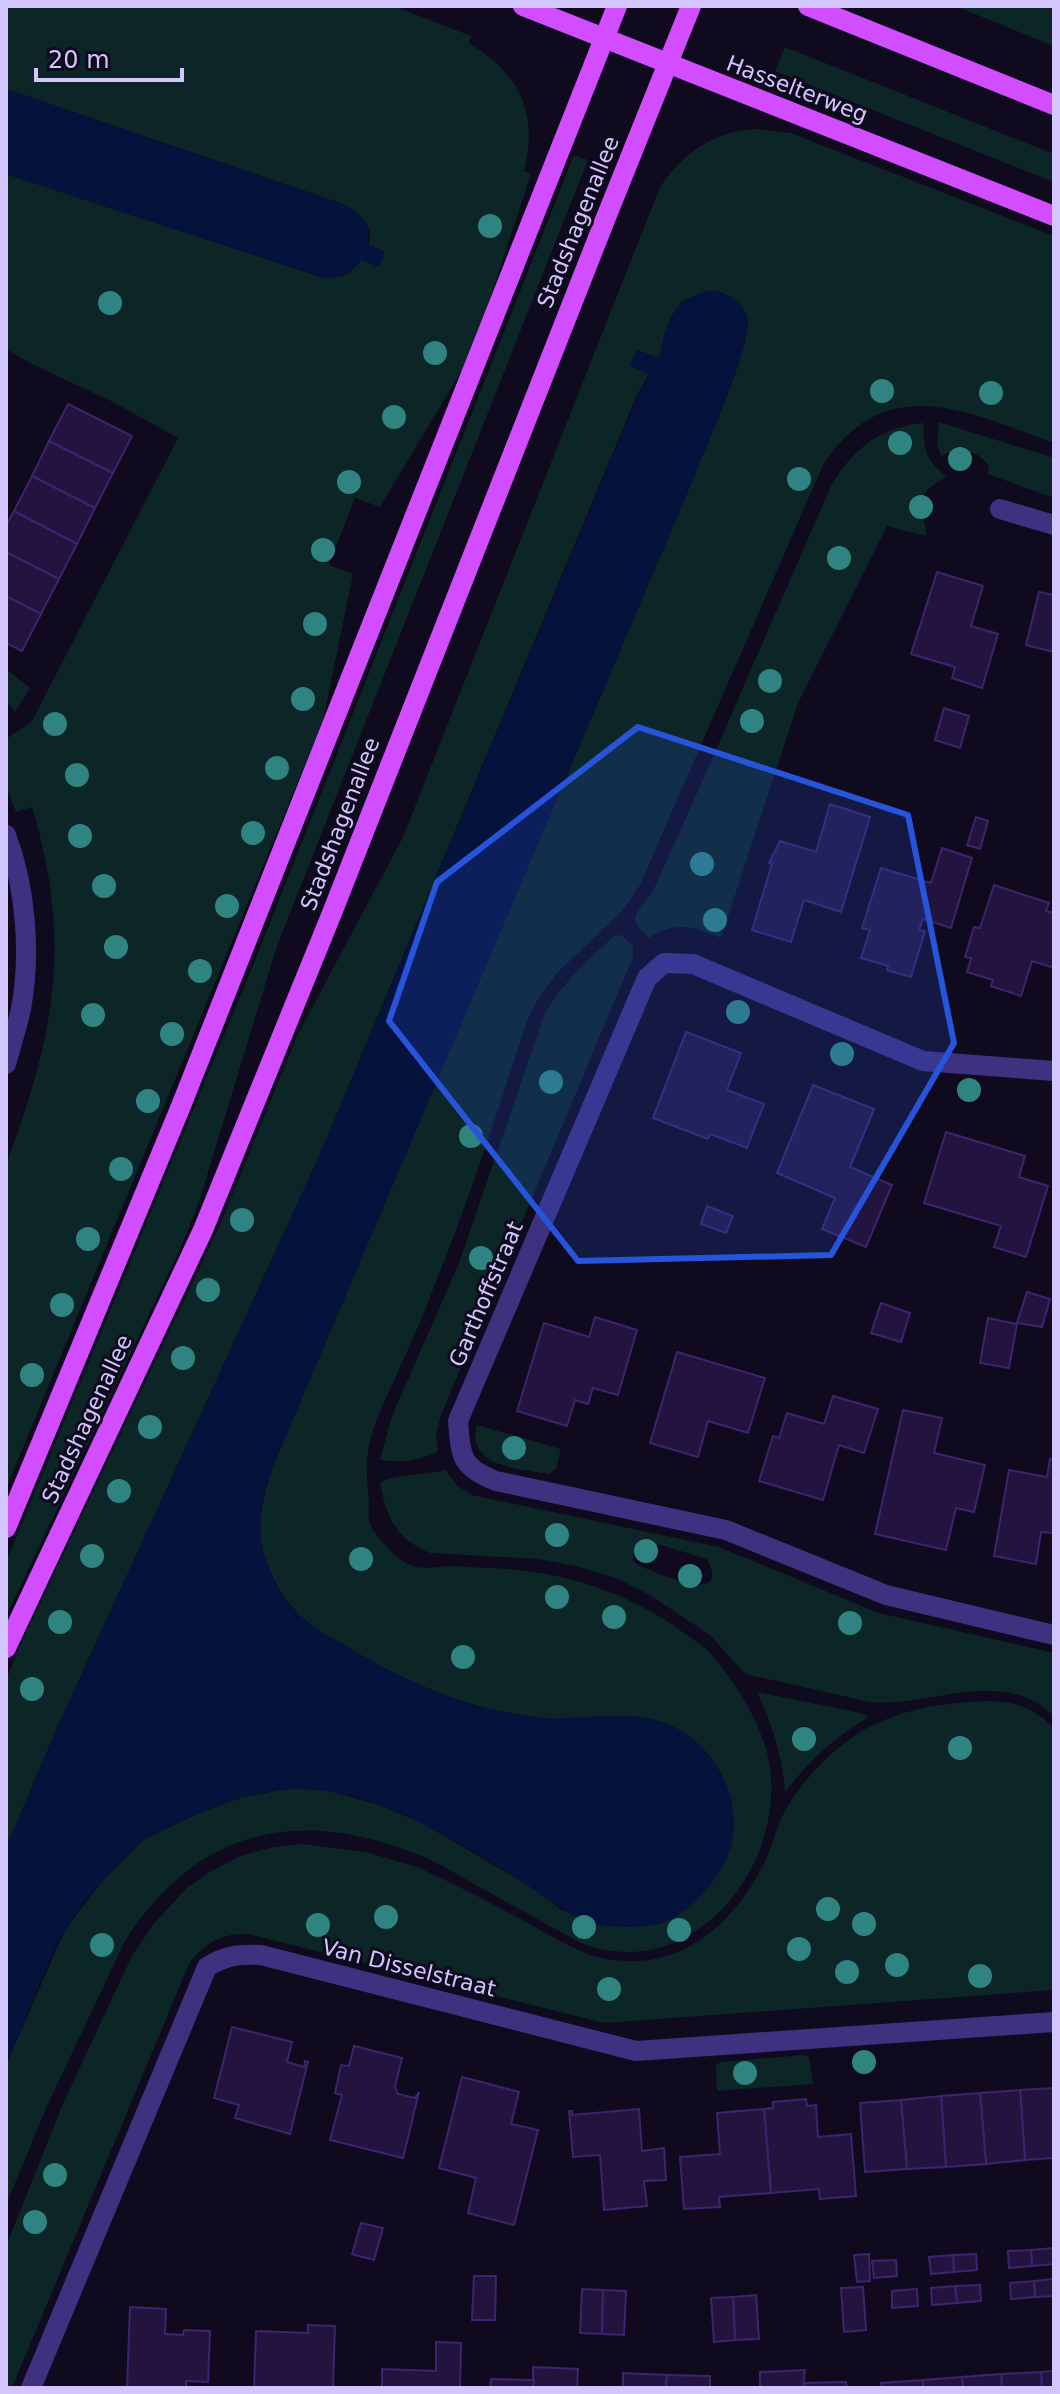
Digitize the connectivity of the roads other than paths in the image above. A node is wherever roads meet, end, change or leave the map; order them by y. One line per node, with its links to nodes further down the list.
1 (523, 6): 5 (main road, Hasselterweg)
2 (617, 6): 5 (main road, Stadshagenallee)
3 (691, 6): 6 (main road, Stadshagenallee)
4 (808, 6): 7 (main road)
5 (605, 37): 6 (main road, Hasselterweg); 14 (main road, Stadshagenallee)
6 (667, 64): 8 (main road, Hasselterweg); 16 (main road, Stadshagenallee)
7 (1054, 105)
8 (1054, 216)
9 (1000, 509): 10 (street)
10 (1054, 525)
11 (6, 835): 12 (street)
12 (6, 1064)
13 (1054, 1071): 15 (street, Garthoffstraat)
14 (6, 1528)
15 (1054, 1635)
16 (6, 1648)
17 (1054, 2022): 18 (street, Van Disselstraat)
18 (31, 2388)

